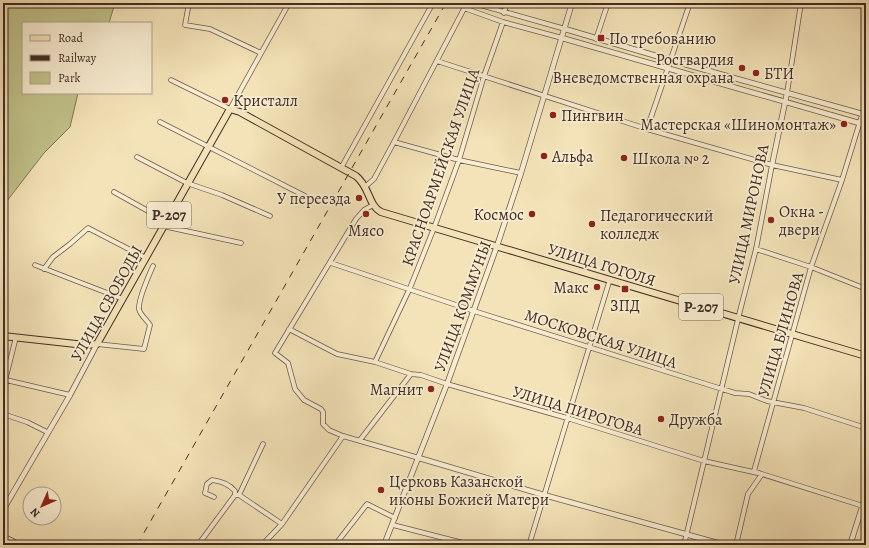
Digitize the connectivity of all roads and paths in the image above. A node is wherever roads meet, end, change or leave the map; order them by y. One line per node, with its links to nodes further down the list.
1 (189, 3): 17 (street)
2 (433, 3): 38 (street)
3 (467, 3): 11 (street)
4 (473, 3): 12 (street)
5 (507, 3): 12 (street)
6 (572, 3): 14 (street, УЛИЦА КОММУНЫ)
7 (608, 3): 16 (street)
8 (690, 3): 18 (street)
9 (801, 3): 23 (street, УЛИЦА МИРОНОВА)
10 (287, 4): 17 (street, УЛИЦА СВОБОДЫ)
11 (464, 8): 13 (street); 19 (street)
12 (504, 13): 14 (street)
13 (503, 22): 15 (street); 21 (street, КРАСНОАРМЕЙСКАЯ УЛИЦА)
14 (565, 29): 15 (street, УЛИЦА КОММУНЫ); 16 (street)
15 (562, 38): 20 (street); 24 (street, УЛИЦА КОММУНЫ)
16 (596, 39): 18 (street)
17 (260, 53): 27 (street, УЛИЦА СВОБОДЫ)
18 (670, 60): 20 (street); 23 (street)
19 (437, 61): 21 (street); 33 (street)
20 (668, 69): 25 (street); 32 (street)
21 (484, 76): 24 (street); 36 (street, КРАСНОАРМЕЙСКАЯ УЛИЦА)
22 (171, 80): 27 (street)
23 (787, 93): 25 (street, УЛИЦА МИРОНОВА); 28 (street)
24 (545, 96): 32 (street); 39 (street, УЛИЦА КОММУНЫ)
25 (785, 102): 30 (street); 37 (street, УЛИЦА МИРОНОВА)
26 (866, 102): 28 (street)
27 (230, 109): 34 (main road, УЛИЦА СВОБОДЫ / Р-207); 38 (main road)
28 (864, 114): 30 (street, УЛИЦА БЛИНОВА)
29 (160, 122): 34 (street)
30 (859, 123): 31 (street); 40 (street, УЛИЦА БЛИНОВА)
31 (866, 126)
32 (647, 129): 37 (street)
33 (394, 142): 36 (street); 42 (street)
34 (208, 146): 41 (main road, УЛИЦА СВОБОДЫ / Р-207); 44 (street)
35 (137, 157): 41 (street)
36 (459, 160): 39 (street); 48 (street, КРАСНОАРМЕЙСКАЯ УЛИЦА)
37 (772, 165): 40 (street); 51 (street, УЛИЦА МИРОНОВА)
38 (341, 168): 42 (main road)
39 (521, 173): 50 (street, УЛИЦА КОММУНЫ)
40 (842, 180): 56 (street, УЛИЦА БЛИНОВА)
41 (187, 183): 46 (street); 47 (main road, УЛИЦА СВОБОДЫ / Р-207)
42 (366, 186): 45 (main road)
43 (114, 192): 47 (street)
44 (305, 196)
45 (373, 205): 48 (main road, УЛИЦА ГОГОЛЯ / Р-207); 53 (street)
46 (270, 216)
47 (165, 223): 49 (street); 52 (main road, УЛИЦА СВОБОДЫ / Р-207)
48 (434, 228): 50 (main road, УЛИЦА ГОГОЛЯ / Р-207); 59 (street, КРАСНОАРМЕЙСКАЯ УЛИЦА)
49 (241, 242)
50 (497, 246): 58 (main road, УЛИЦА ГОГОЛЯ / Р-207); 62 (street, УЛИЦА КОММУНЫ)
51 (756, 249): 56 (street); 63 (street, УЛИЦА МИРОНОВА)
52 (146, 258): 57 (street); 61 (main road, УЛИЦА СВОБОДЫ / Р-207)
53 (331, 263): 59 (street, МОСКОВСКАЯ УЛИЦА); 64 (street)
54 (35, 265): 57 (street)
55 (153, 266): 68 (street)
56 (811, 267): 60 (street); 65 (street, УЛИЦА БЛИНОВА)
57 (44, 269): 61 (street)
58 (610, 279): 63 (main road, УЛИЦА ГОГОЛЯ / Р-207); 69 (street)
59 (410, 288): 62 (street, МОСКОВСКАЯ УЛИЦА); 71 (street, КРАСНОАРМЕЙСКАЯ УЛИЦА)
60 (866, 289)
61 (123, 299): 68 (main road, УЛИЦА СВОБОДЫ / Р-207)
62 (474, 311): 69 (street, МОСКОВСКАЯ УЛИЦА); 74 (street, УЛИЦА КОММУНЫ)
63 (738, 318): 65 (main road, УЛИЦА ГОГОЛЯ / Р-207); 76 (street, УЛИЦА МИРОНОВА)
64 (289, 329): 71 (street, УЛИЦА ПИРОГОВА); 83 (street)
65 (792, 333): 70 (main road, УЛИЦА ГОГОЛЯ / Р-207); 78 (street, УЛИЦА БЛИНОВА)
66 (3, 336): 67 (main road)
67 (16, 337): 68 (main road); 73 (street)
68 (97, 344): 77 (street, УЛИЦА СВОБОДЫ)
69 (589, 346): 76 (street, МОСКОВСКАЯ УЛИЦА); 80 (street)
70 (866, 356)
71 (375, 362): 72 (street, УЛИЦА ПИРОГОВА)
72 (411, 374): 74 (street, УЛИЦА ПИРОГОВА); 84 (street)
73 (6, 380): 75 (street); 77 (street)
74 (447, 384): 80 (street, УЛИЦА ПИРОГОВА); 86 (street, УЛИЦА КОММУНЫ)
75 (3, 389)
76 (722, 389): 78 (street, МОСКОВСКАЯ УЛИЦА); 87 (street, УЛИЦА МИРОНОВА)
77 (70, 395): 82 (street, УЛИЦА СВОБОДЫ)
78 (773, 402): 81 (street, МОСКОВСКАЯ УЛИЦА); 88 (street, УЛИЦА БЛИНОВА)
79 (3, 414): 82 (street)
80 (567, 418): 87 (street, УЛИЦА ПИРОГОВА); 90 (street)
81 (866, 428)
82 (47, 432): 94 (street, УЛИЦА СВОБОДЫ)
83 (343, 436): 84 (street); 96 (street)
84 (360, 440): 86 (street)
85 (264, 444): 89 (street)
86 (419, 458): 90 (street); 95 (street, УЛИЦА КОММУНЫ)
87 (704, 461): 88 (street, УЛИЦА ПИРОГОВА); 98 (street, УЛИЦА МИРОНОВА)
88 (762, 474): 93 (street, УЛИЦА ПИРОГОВА); 109 (street)
89 (237, 495): 92 (street); 96 (street); 101 (street)
90 (544, 495): 98 (street); 106 (street)
91 (866, 496): 93 (street)
92 (214, 497)
93 (863, 506): 110 (street)
94 (3, 510)
95 (396, 518): 97 (street, УЛИЦА КОММУНЫ); 103 (street)
96 (282, 524): 102 (street)
97 (393, 525): 104 (street, УЛИЦА КОММУНЫ); 105 (street)
98 (687, 535): 107 (street, УЛИЦА МИРОНОВА); 108 (street)
99 (3, 536): 100 (street)
100 (22, 545)
101 (198, 545)
102 (262, 545)
103 (335, 545)
104 (384, 545)
105 (471, 545)
106 (529, 545)
107 (684, 545)
108 (725, 545)
109 (736, 545)
110 (850, 545)

